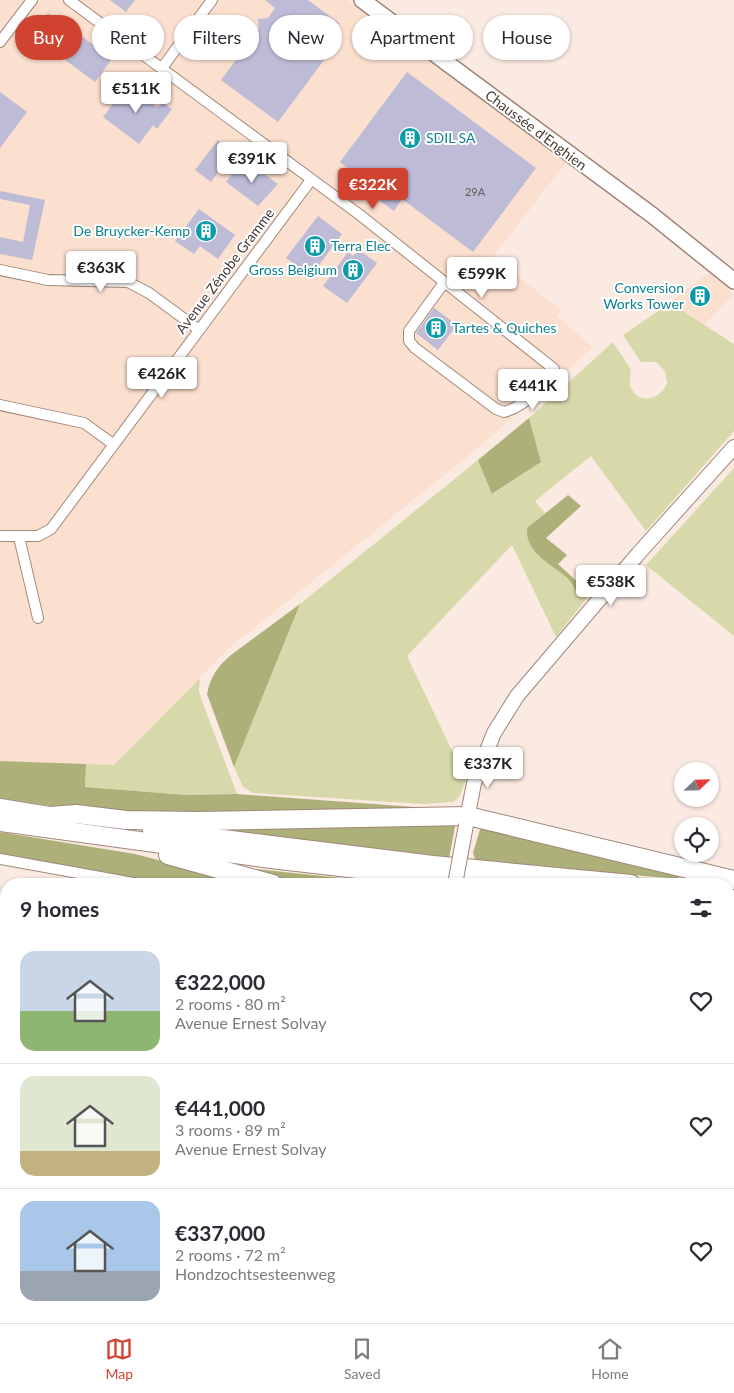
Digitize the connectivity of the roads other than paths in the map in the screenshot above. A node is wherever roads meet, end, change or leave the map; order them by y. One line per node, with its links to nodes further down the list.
1 (32, 0): 5 (street)
2 (70, 0): 6 (street)
3 (212, 0): 6 (street)
4 (362, 0): 9 (main road, Chaussée d'Enghien)
5 (0, 42)
6 (162, 68): 7 (street)
7 (310, 180): 10 (street); 11 (street, Avenue Zénobe Gramme)
8 (0, 270): 11 (street)
9 (734, 282)
10 (443, 284): 10 (street)
11 (198, 330): 13 (street, Avenue Zénobe Gramme)
12 (0, 405): 13 (street)
13 (113, 444): 16 (street, Avenue Zénobe Gramme)
14 (734, 447): 20 (main road)
15 (0, 536): 16 (street, Avenue Zénobe Gramme)
16 (19, 537): 17 (street)
17 (38, 618)
18 (0, 808): 19 (highway)
19 (50, 816): 20 (highway); 22 (highway)
20 (467, 820): 27 (main road, bridge); 29 (highway)
21 (0, 822): 22 (highway)
22 (65, 825): 25 (highway); 26 (highway); 28 (highway)
23 (0, 859): 24 (street)
24 (106, 878)
25 (251, 878)
26 (436, 878)
27 (456, 878)
28 (569, 878)
29 (725, 878)

